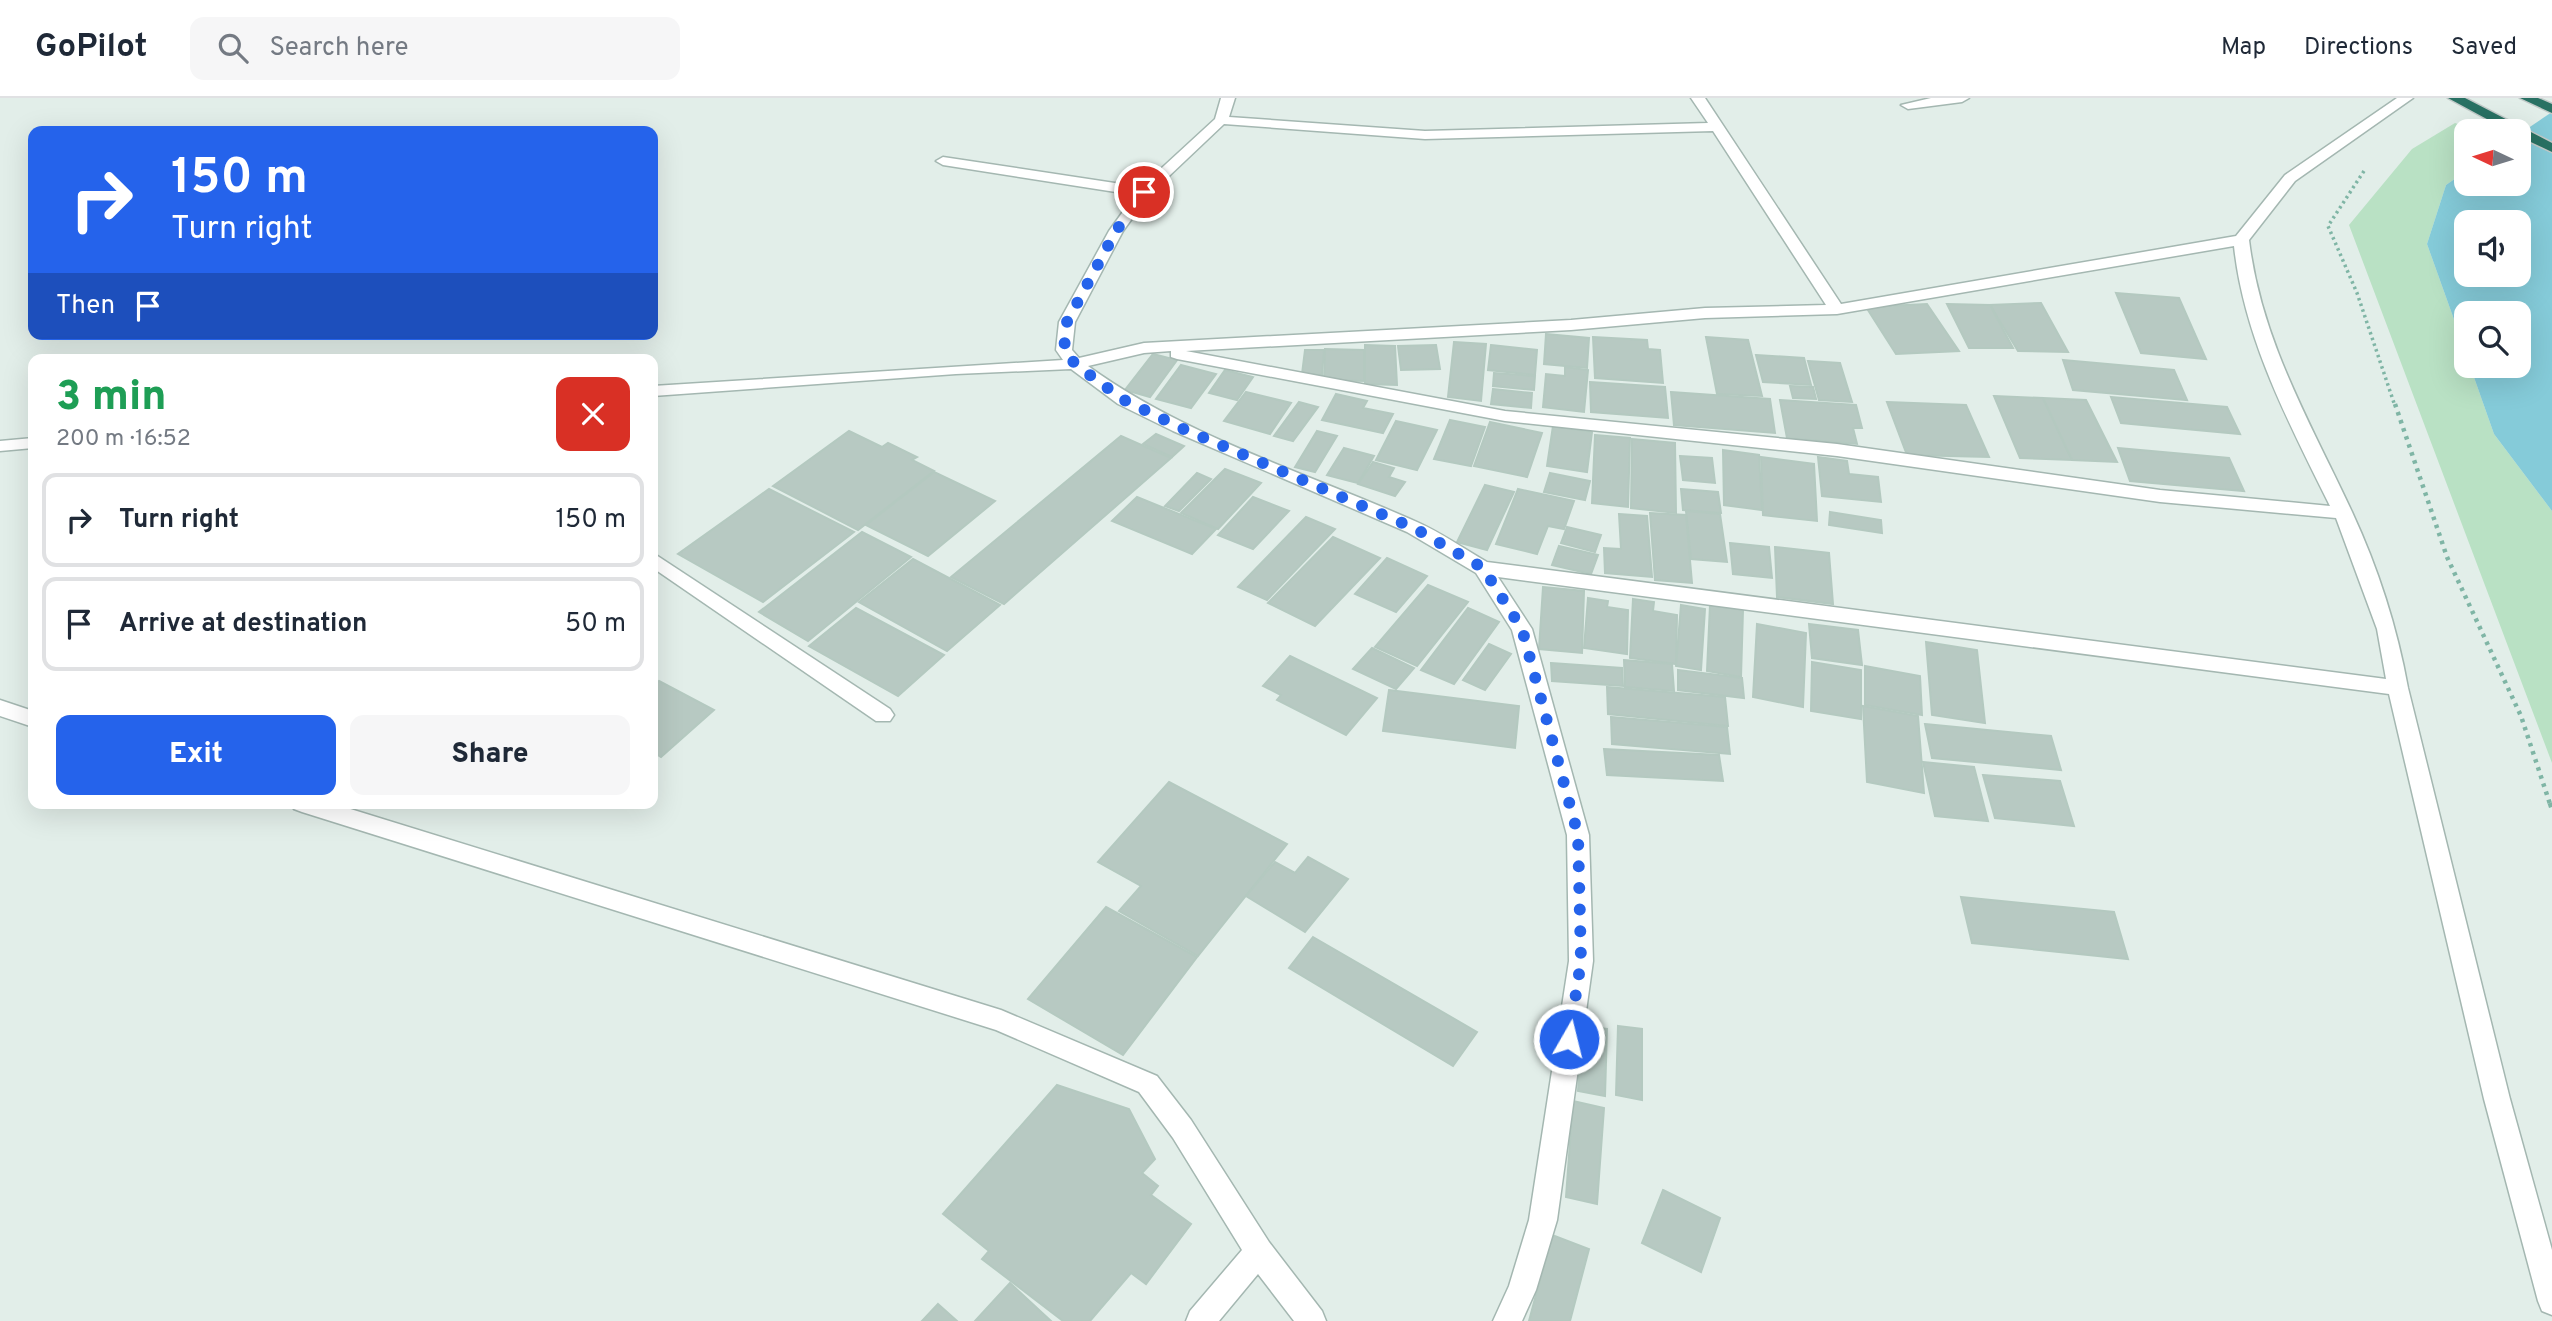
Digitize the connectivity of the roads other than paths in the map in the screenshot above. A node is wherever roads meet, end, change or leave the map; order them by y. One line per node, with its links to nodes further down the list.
1 (1228, 98): 9 (street)
2 (1698, 98): 10 (street)
3 (1962, 98): 7 (street)
4 (2455, 98): 11 (highway)
5 (2527, 98): 8 (highway)
6 (2397, 100): 14 (street)
7 (1909, 105)
8 (2552, 110)
9 (1222, 120): 10 (street); 13 (street)
10 (1719, 127): 15 (street)
11 (2552, 148)
12 (943, 161): 13 (street)
13 (1144, 192): 17 (street)
14 (2241, 240): 15 (street); 23 (street)
15 (1837, 309): 16 (street)
16 (1144, 348): 17 (street); 23 (street)
17 (1075, 364): 18 (street); 25 (street)
18 (677, 390): 19 (street); 20 (street)
19 (658, 391)
20 (658, 404)
21 (28, 443): 22 (street)
22 (0, 446)
23 (2343, 513): 26 (street)
24 (658, 562): 28 (street)
25 (1483, 568): 26 (street); 35 (street)
26 (2398, 688): 32 (street)
27 (0, 708): 29 (street)
28 (883, 715)
29 (28, 717)
30 (321, 809): 31 (street)
31 (1259, 1252): 33 (street); 34 (street)
32 (2552, 1301)
33 (1200, 1321)
34 (1312, 1321)
35 (1507, 1321)

